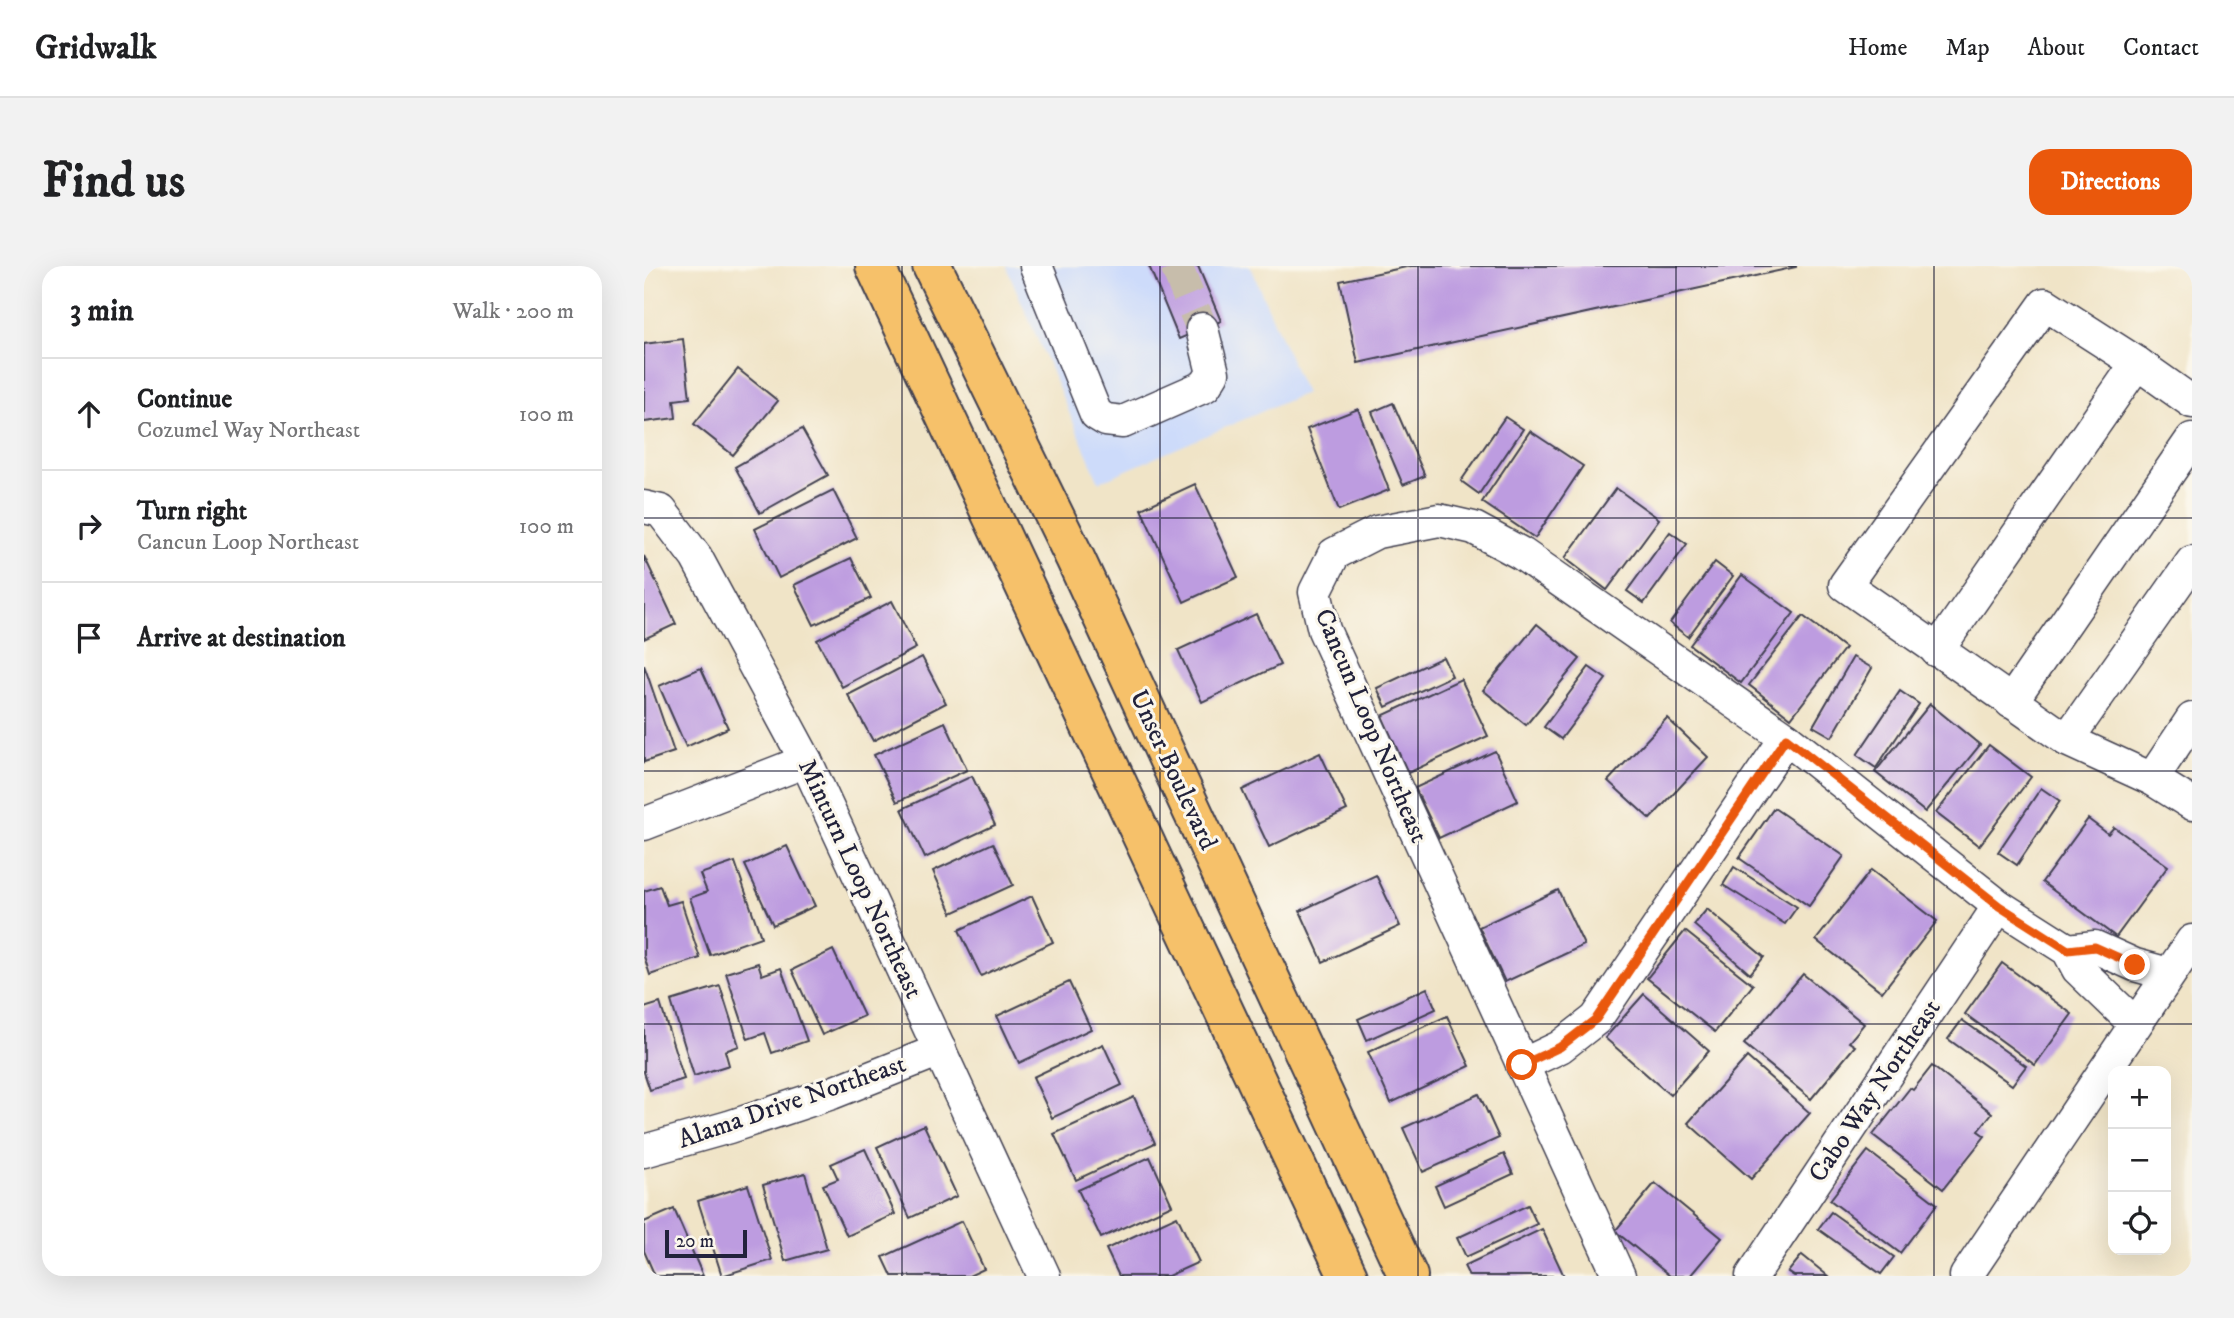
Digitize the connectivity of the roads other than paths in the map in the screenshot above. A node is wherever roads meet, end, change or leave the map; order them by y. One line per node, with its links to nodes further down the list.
1 (875, 266): 28 (main road)
2 (932, 266): 29 (main road, Unser Boulevard)
3 (1036, 266): 4 (street)
4 (1202, 329)
5 (2137, 363): 6 (street); 10 (street); 10 (street)
6 (2192, 402)
7 (2192, 439): 11 (street)
8 (644, 507): 15 (street, Minturn Loop Northeast)
9 (2192, 562): 14 (street)
10 (1937, 651): 11 (street)
11 (2011, 702): 14 (street)
12 (2192, 719): 16 (street)
13 (1786, 738): 19 (street, Cancun Loop Northeast); 25 (street); 25 (street, Cancun Loop Northeast)
14 (2067, 740): 16 (street)
15 (806, 761): 18 (street); 24 (street, Minturn Loop Northeast)
16 (2152, 779): 17 (street)
17 (2192, 804)
18 (644, 824)
19 (1999, 906): 21 (street, Cancun Loop Northeast); 31 (street, Cabo Way Northeast)
20 (2192, 941): 22 (street)
21 (2068, 950): 22 (street); 23 (street, Cancun Loop Northeast)
22 (2168, 974): 23 (street)
23 (2135, 1024): 32 (street)
24 (940, 1050): 26 (street, Alama Drive Northeast); 27 (street, Minturn Loop Northeast)
25 (1522, 1065): 30 (street, Cancun Loop Northeast)
26 (644, 1151)
27 (1044, 1276)
28 (1348, 1276)
29 (1408, 1276)
30 (1619, 1276)
31 (1752, 1276)
32 (1966, 1276)

